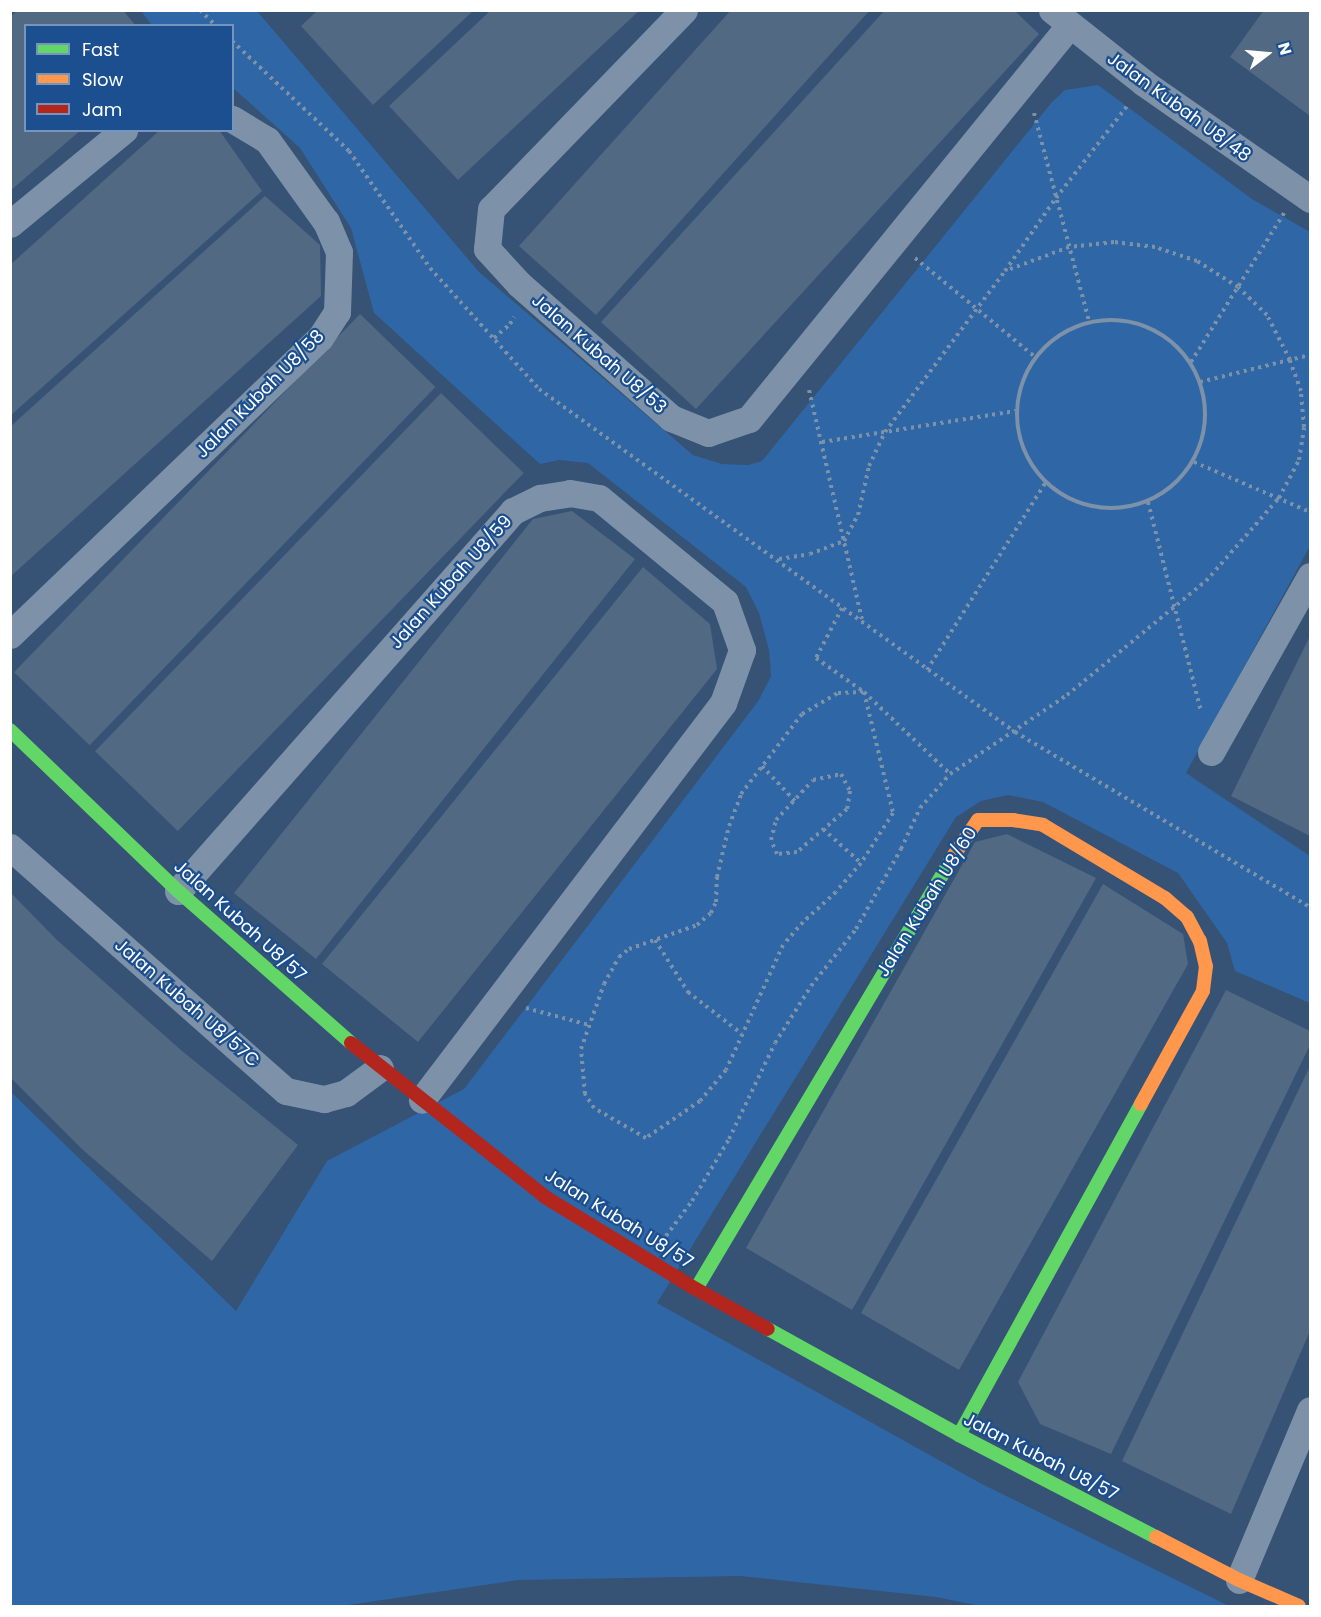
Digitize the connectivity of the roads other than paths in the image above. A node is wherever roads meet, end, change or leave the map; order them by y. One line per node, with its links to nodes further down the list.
1 (684, 10): 2 (street, Jalan Kubah U8/53)
2 (1060, 18): 5 (street, Jalan Kubah U8/48)
3 (234, 120): 8 (street, Jalan Kubah U8/58)
4 (122, 132): 6 (street)
5 (1304, 195)
6 (10, 224)
7 (1311, 576): 10 (street)
8 (10, 636)
9 (10, 730): 12 (street, Jalan Kubah U8/57)
10 (1211, 752)
11 (10, 847): 13 (street, Jalan Kubah U8/57C)
12 (178, 891): 13 (street, Jalan Kubah U8/57); 14 (street, Jalan Kubah U8/59)
13 (380, 1068): 14 (street, Jalan Kubah U8/57)
14 (422, 1100): 15 (street, Jalan Kubah U8/57)
15 (696, 1289): 17 (street, Jalan Kubah U8/57); 17 (street, Jalan Kubah U8/60)
16 (1311, 1410): 18 (street)
17 (959, 1435): 18 (street, Jalan Kubah U8/57)
18 (1239, 1580): 19 (street, Jalan Kubah U8/57)
19 (1299, 1606)

